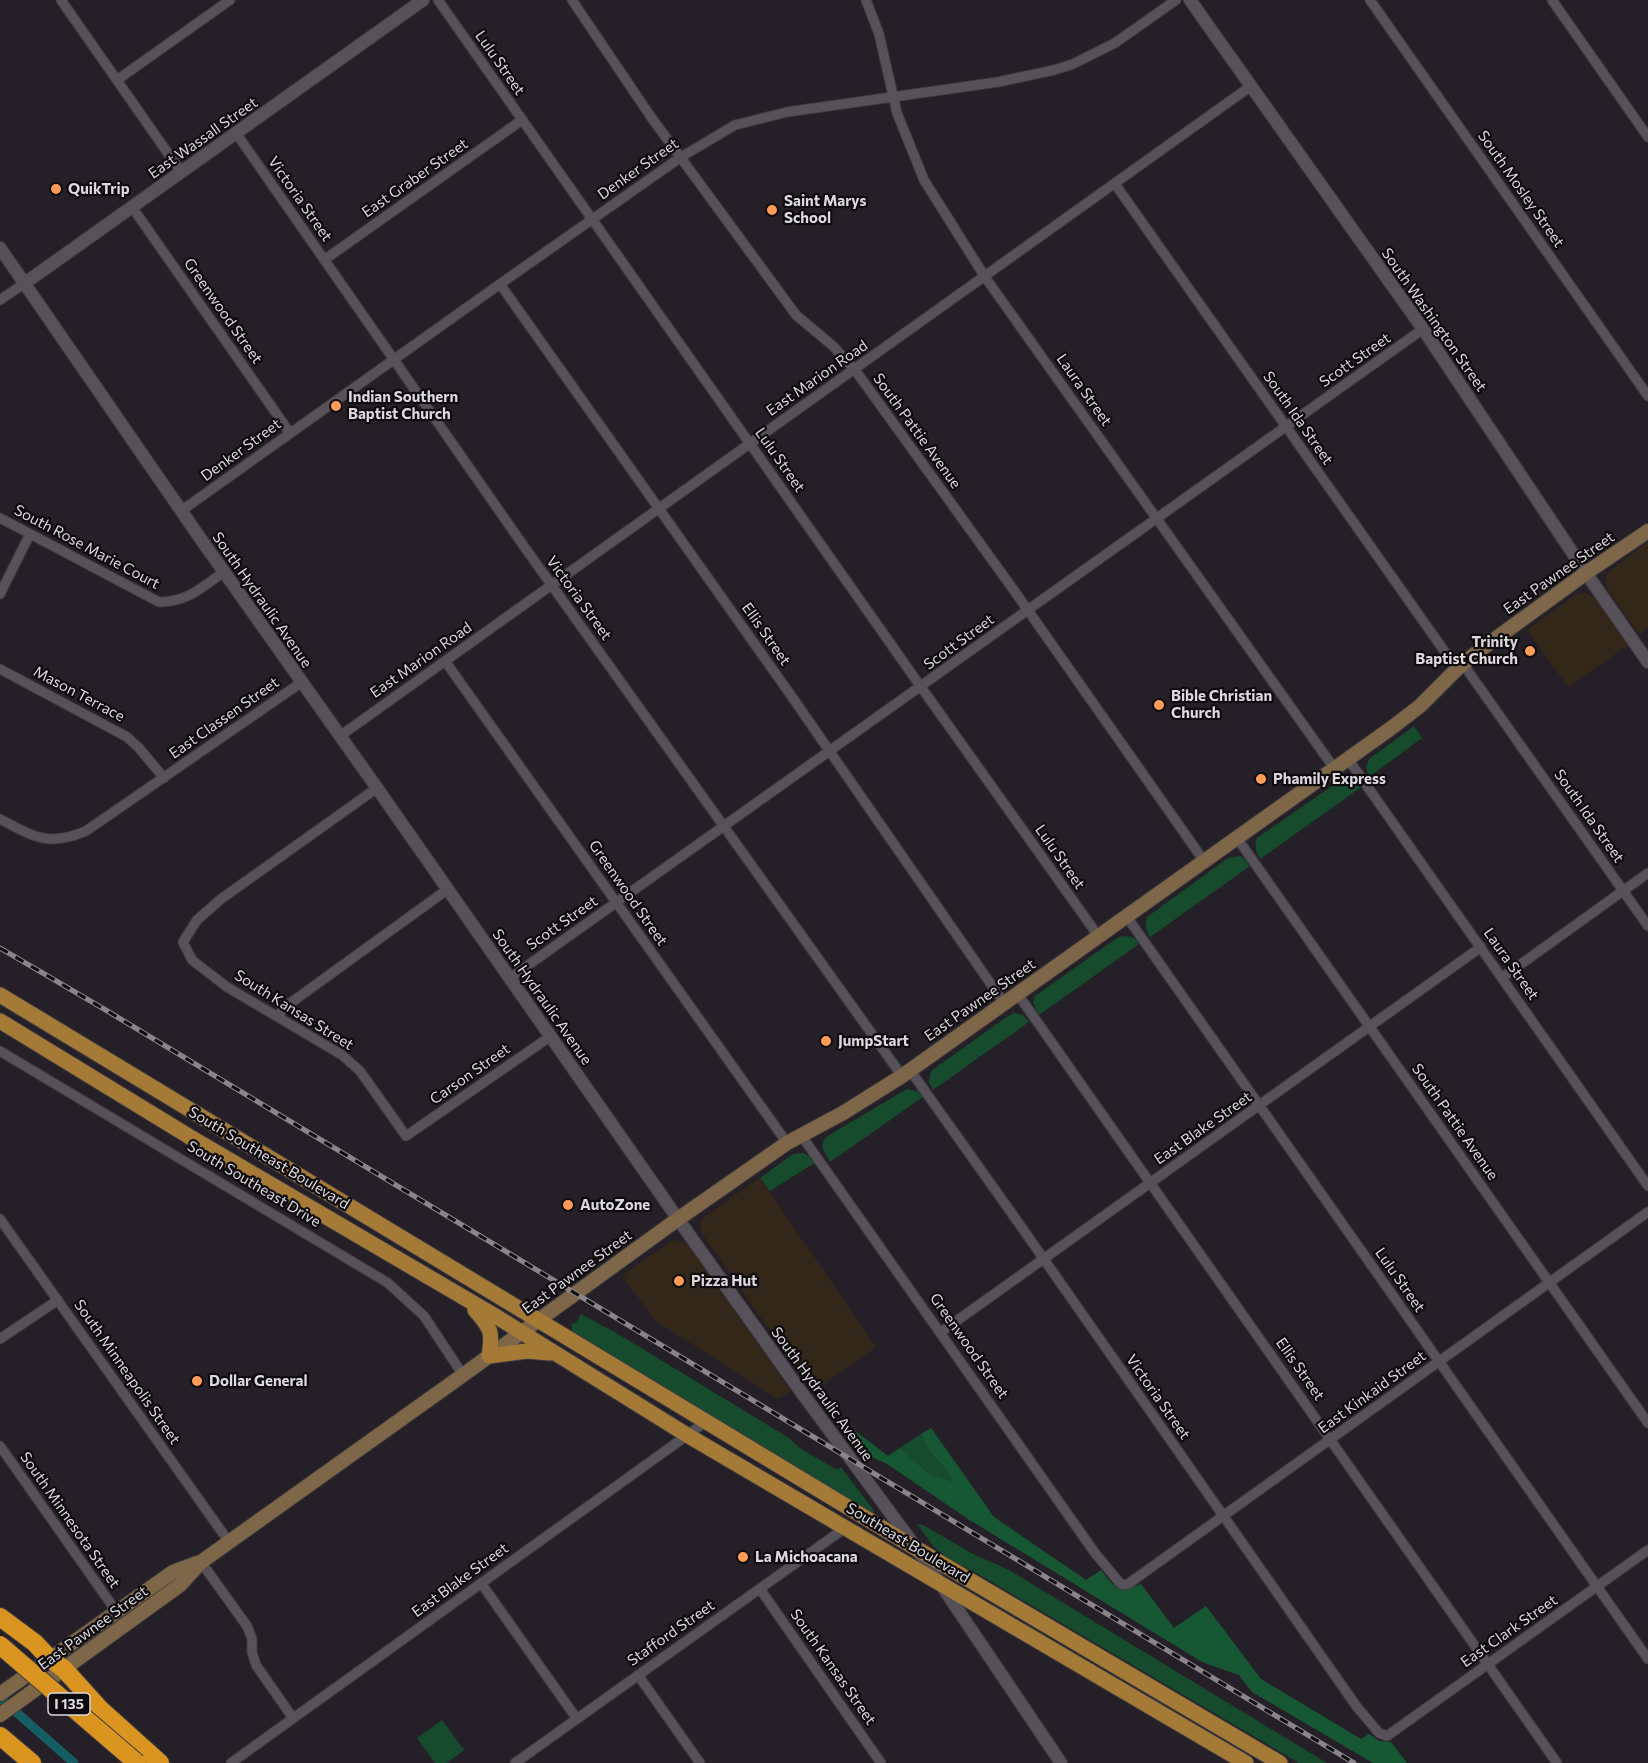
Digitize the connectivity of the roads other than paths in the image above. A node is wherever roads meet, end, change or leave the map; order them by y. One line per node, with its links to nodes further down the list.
1 (61, 0): 11 (street)
2 (230, 0): 11 (street)
3 (423, 0): 15 (street, East Wassall Street)
4 (438, 0): 14 (street, Lulu Street)
5 (572, 0): 17 (street, South Pattie Avenue)
6 (866, 0): 13 (street, Laura Street)
7 (1176, 0): 13 (street, Denker Street)
8 (1190, 0): 12 (street, South Washington Street)
9 (1370, 0): 31 (street, South Mosley Street)
10 (1552, 0): 16 (street)
11 (117, 80): 18 (street)
12 (1251, 86): 19 (street, East Marion Road); 28 (street, South Washington Street)
13 (894, 98): 17 (street, Denker Street); 24 (street, Laura Street)
14 (522, 120): 21 (street, Lulu Street); 23 (street, East Graber Street)
15 (236, 133): 18 (street, East Wassall Street); 23 (street, Victoria Street)
16 (1648, 137)
17 (681, 157): 21 (street, Denker Street); 30 (street, South Pattie Avenue)
18 (181, 172): 20 (street, East Wassall Street)
19 (1115, 184): 24 (street, East Marion Road); 32 (street, South Ida Street)
20 (132, 207): 25 (street, East Wassall Street); 33 (street, Greenwood Street)
21 (592, 219): 26 (street, Denker Street); 34 (street, Lulu Street)
22 (0, 248): 25 (street, South Hydraulic Avenue)
23 (324, 260): 29 (street, Victoria Street)
24 (985, 277): 30 (street, East Marion Road); 38 (street, Laura Street)
25 (24, 283): 27 (street, East Wassall Street); 36 (street, South Hydraulic Avenue)
26 (500, 284): 29 (street, Denker Street); 35 (street, Ellis Street)
27 (0, 300)
28 (1424, 329): 32 (street, Scott Street); 42 (street, South Washington Street)
29 (393, 360): 33 (street, Denker Street); 43 (street, Victoria Street)
30 (855, 370): 34 (street, East Marion Road); 45 (street, South Pattie Avenue)
31 (1648, 396)
32 (1286, 426): 38 (street, Scott Street); 48 (street, South Ida Street)
33 (290, 433): 36 (street, Denker Street)
34 (750, 444): 35 (street, East Marion Road); 51 (street, Lulu Street)
35 (659, 509): 43 (street, East Marion Road); 53 (street, Ellis Street)
36 (181, 511): 41 (street, South Hydraulic Avenue)
37 (0, 518): 40 (street, South Rose Marie Court)
38 (1156, 519): 45 (street, Scott Street); 55 (street, Laura Street)
39 (1648, 531): 42 (main road, East Pawnee Street)
40 (30, 534): 41 (street, South Rose Marie Court); 44 (street)
41 (224, 572): 50 (street, South Hydraulic Avenue)
42 (1586, 573): 47 (street, South Washington Street); 48 (main road, East Pawnee Street)
43 (551, 585): 46 (street, East Marion Road); 59 (street, Victoria Street)
44 (0, 594)
45 (1028, 610): 51 (street, Scott Street); 61 (street, South Pattie Avenue)
46 (445, 661): 52 (street, East Marion Road); 65 (street, Greenwood Street)
47 (1648, 662)
48 (1460, 667): 54 (main road, East Pawnee Street); 64 (street, South Ida Street)
49 (0, 669): 56 (street, Mason Terrace)
50 (302, 682): 52 (street, South Hydraulic Avenue); 56 (street, East Classen Street)
51 (921, 687): 53 (street, Scott Street); 68 (street, Lulu Street)
52 (340, 736): 57 (street, South Hydraulic Avenue)
53 (830, 752): 59 (street, Scott Street); 74 (street, Ellis Street)
54 (1348, 759): 55 (main road, East Pawnee Street); 69 (street, Laura Street)
55 (1334, 768): 60 (main road, East Pawnee Street)
56 (164, 778): 58 (street, East Classen Street)
57 (377, 788): 63 (street, South Hydraulic Avenue); 75 (street, South Kansas Street)
58 (0, 819)
59 (724, 827): 65 (street, Scott Street); 80 (street, Victoria Street)
60 (1237, 838): 61 (main road, East Pawnee Street); 77 (street, South Pattie Avenue)
61 (1204, 861): 66 (main road, East Pawnee Street)
62 (1648, 873): 64 (street)
63 (448, 889): 71 (street, South Hydraulic Avenue); 75 (street)
64 (1623, 891): 67 (street, South Ida Street); 70 (street)
65 (617, 903): 71 (street, Scott Street); 84 (street, Greenwood Street)
66 (1127, 917): 68 (main road, East Pawnee Street); 81 (street, Lulu Street)
67 (1648, 926)
68 (1099, 937): 72 (main road, East Pawnee Street)
69 (1481, 947): 70 (street, Laura Street); 77 (street, East Blake Street)
70 (1503, 977): 86 (street, Laura Street)
71 (510, 978): 78 (street, South Hydraulic Avenue)
72 (1017, 993): 74 (main road, East Pawnee Street); 85 (street, Ellis Street)
73 (0, 995): 94 (main road, South Southeast Boulevard)
74 (1004, 1003): 80 (main road, East Pawnee Street)
75 (278, 1016): 83 (street, South Kansas Street)
76 (0, 1021): 92 (main road, South Southeast Boulevard)
77 (1370, 1027): 81 (street, East Blake Street); 91 (street, South Pattie Avenue)
78 (551, 1036): 83 (street, Carson Street); 89 (street, South Hydraulic Avenue)
79 (0, 1051): 101 (street, South Southeast Drive)
80 (906, 1073): 82 (main road, East Pawnee Street); 90 (street, Victoria Street)
81 (1259, 1106): 85 (street, East Blake Street); 100 (street, Lulu Street)
82 (801, 1135): 84 (main road, East Pawnee Street); 95 (street, Greenwood Street)
83 (406, 1136)
84 (787, 1143): 89 (main road, East Pawnee Street)
85 (1150, 1184): 90 (street, East Blake Street); 105 (street, Ellis Street)
86 (1648, 1186)
87 (1648, 1212): 91 (street, East Kinkaid Street)
88 (0, 1218): 93 (street, South Minneapolis Street)
89 (678, 1219): 94 (main road, East Pawnee Street); 110 (street, South Hydraulic Avenue)
90 (1044, 1259): 95 (street, East Blake Street); 107 (street, Victoria Street)
91 (1550, 1283): 100 (street, East Kinkaid Street); 103 (street, South Pattie Avenue)
92 (465, 1299): 96 (main road, South Southeast Boulevard); 99 (main road)
93 (57, 1300): 97 (street); 109 (street, South Minneapolis Street)
94 (539, 1320): 96 (main road, East Pawnee Street); 102 (main road, Southeast Boulevard)
95 (941, 1332): 113 (street, Greenwood Street)
96 (522, 1333): 98 (main road, Southeast Boulevard); 99 (main road, East Pawnee Street)
97 (0, 1339)
98 (558, 1355): 99 (main road); 104 (main road, Southeast Boulevard)
99 (489, 1356): 101 (main road, East Pawnee Street)
100 (1439, 1362): 105 (street, East Kinkaid Street); 116 (street, Lulu Street)
101 (463, 1375): 109 (main road, East Pawnee Street)
102 (707, 1421): 104 (street, East Blake Street); 110 (main road, Southeast Boulevard)
103 (1648, 1423)
104 (687, 1435): 108 (main road, Southeast Boulevard); 114 (street, East Blake Street)
105 (1331, 1440): 107 (street, East Kinkaid Street); 123 (street, Ellis Street)
106 (0, 1446): 118 (street, South Minnesota Street)
107 (1223, 1516): 113 (street, East Kinkaid Street); 130 (street, Victoria Street)
108 (845, 1528): 115 (main road, Southeast Boulevard); 117 (street, Stafford Street)
109 (229, 1542): 112 (main road, East Pawnee Street)
110 (917, 1549): 115 (street, South Hydraulic Avenue); 140 (main road, Southeast Boulevard)
111 (1648, 1550): 116 (street, East Clark Street)
112 (201, 1562): 118 (main road, East Pawnee Street); 122 (main road, East Pawnee Street); 127 (street)
113 (1113, 1575)
114 (481, 1583): 127 (street, East Blake Street); 128 (street)
115 (942, 1586): 138 (street, South Hydraulic Avenue); 139 (main road, Southeast Boulevard)
116 (1597, 1587): 121 (street, Lulu Street); 123 (street, East Clark Street)
117 (760, 1589): 124 (street, Stafford Street); 137 (street, South Kansas Street)
118 (116, 1611): 122 (main road, East Pawnee Street)
119 (0, 1617): 122 (highway)
120 (0, 1645): 132 (highway, I 135, bridge)
121 (1648, 1659)
122 (50, 1665): 125 (main road, East Pawnee Street); 126 (main road, East Pawnee Street); 133 (highway)
123 (1487, 1665): 130 (street, East Clark Street); 141 (street, Ellis Street)
124 (638, 1675): 128 (street, Stafford Street); 136 (street)
125 (0, 1694)
126 (0, 1715)
127 (293, 1718): 134 (street, East Blake Street)
128 (577, 1719): 135 (street, Stafford Street)
129 (0, 1736): 131 (highway)
130 (1387, 1736)
131 (32, 1763)
132 (137, 1763)
133 (160, 1763)
134 (231, 1763)
135 (515, 1763)
136 (700, 1763)
137 (881, 1763)
138 (1061, 1763)
139 (1246, 1763)
140 (1280, 1763)
141 (1557, 1763)

